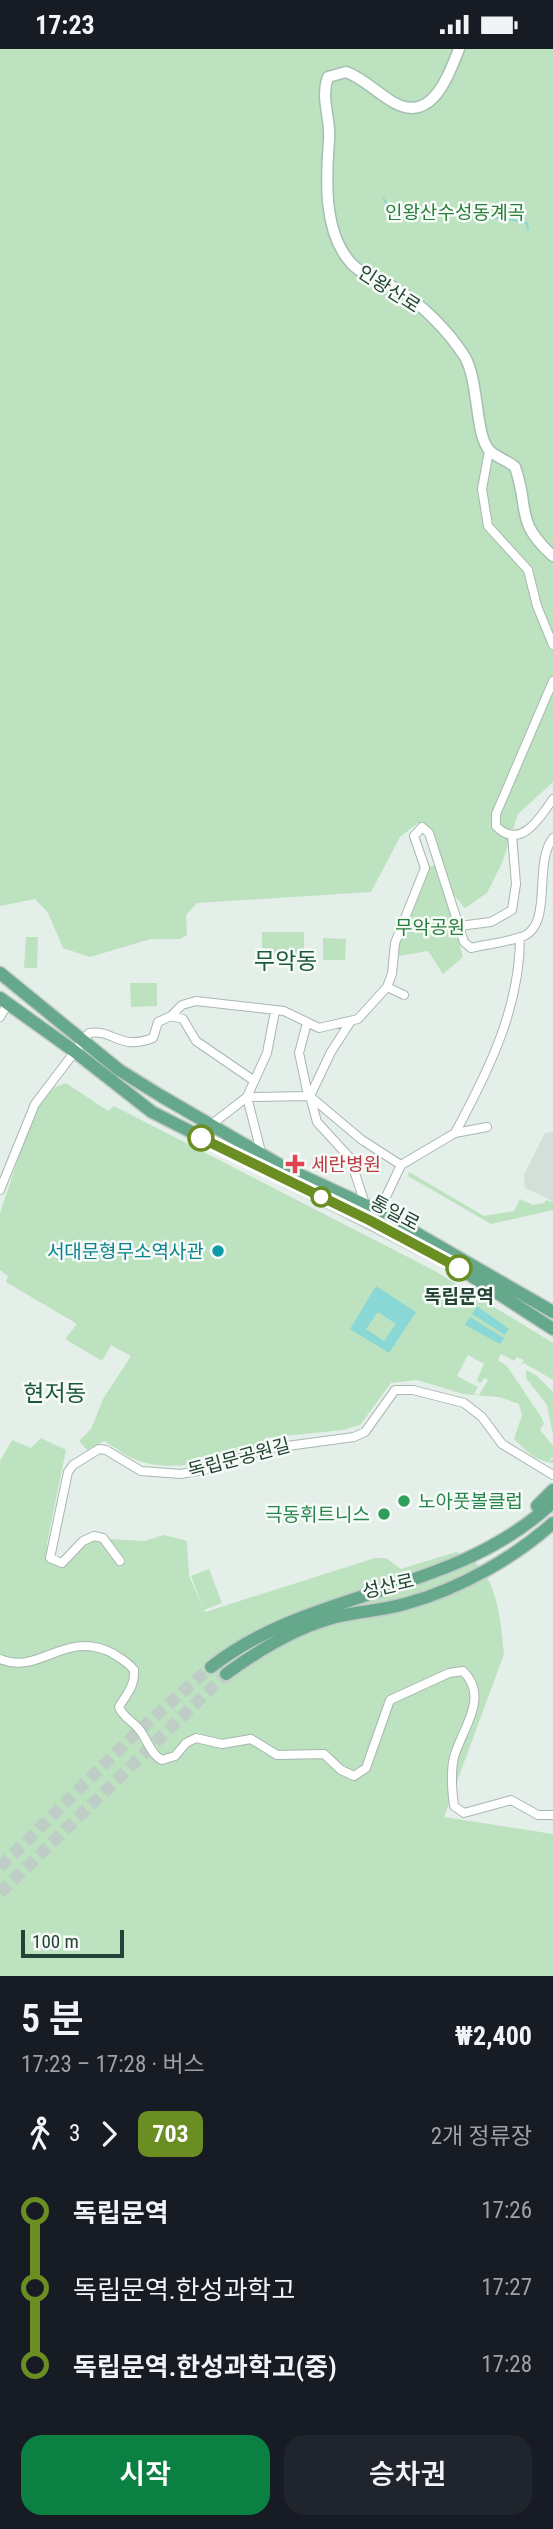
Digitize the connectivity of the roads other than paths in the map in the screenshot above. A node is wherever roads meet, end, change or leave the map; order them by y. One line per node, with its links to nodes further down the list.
1 (459, 49): 2 (street, 인왕산로)
2 (489, 451): 3 (street); 4 (street)
3 (553, 556)
4 (553, 645)
5 (553, 681): 7 (street)
6 (553, 799): 7 (street)
7 (512, 835): 9 (street)
8 (553, 838): 10 (street)
9 (459, 926): 10 (street); 12 (street)
10 (520, 937): 27 (street)
11 (0, 973): 20 (main road, 통일로)
12 (387, 987): 13 (street); 18 (street)
13 (404, 995)
14 (4, 1001): 17 (street, 통일로); 21 (main road, 통일로)
15 (275, 1011): 16 (street); 19 (street); 22 (street)
16 (171, 1016): 20 (street); 22 (street)
17 (0, 1017)
18 (351, 1021): 19 (street); 23 (street)
19 (307, 1023): 23 (street)
20 (82, 1039): 21 (street); 25 (main road, 통일로)
21 (74, 1051): 30 (street); 31 (main road, 통일로)
22 (253, 1080): 24 (street)
23 (309, 1095): 24 (street); 29 (street); 31 (street)
24 (247, 1097): 25 (street); 28 (street)
25 (212, 1124): 28 (main road, 통일로)
26 (487, 1127): 27 (street)
27 (455, 1133): 29 (street)
28 (261, 1153): 31 (main road, 통일로)
29 (401, 1165): 31 (street, 통일로)
30 (0, 1190)
31 (370, 1211): 32 (main road, 통일로); 33 (main road, 통일로)
32 (553, 1312)
33 (553, 1329)
34 (553, 1475): 40 (street, 독립문공원길)
35 (553, 1490): 41 (main road)
36 (553, 1502): 39 (main road)
37 (553, 1512): 39 (main road)
38 (553, 1523): 42 (main road, 성산로)
39 (524, 1530): 41 (main road); 42 (main road)
40 (120, 1561)
41 (344, 1603): 44 (main road, 성산로)
42 (338, 1616): 45 (main road, 성산로)
43 (0, 1659): 46 (street)
44 (211, 1667)
45 (226, 1675)
46 (553, 1815)

